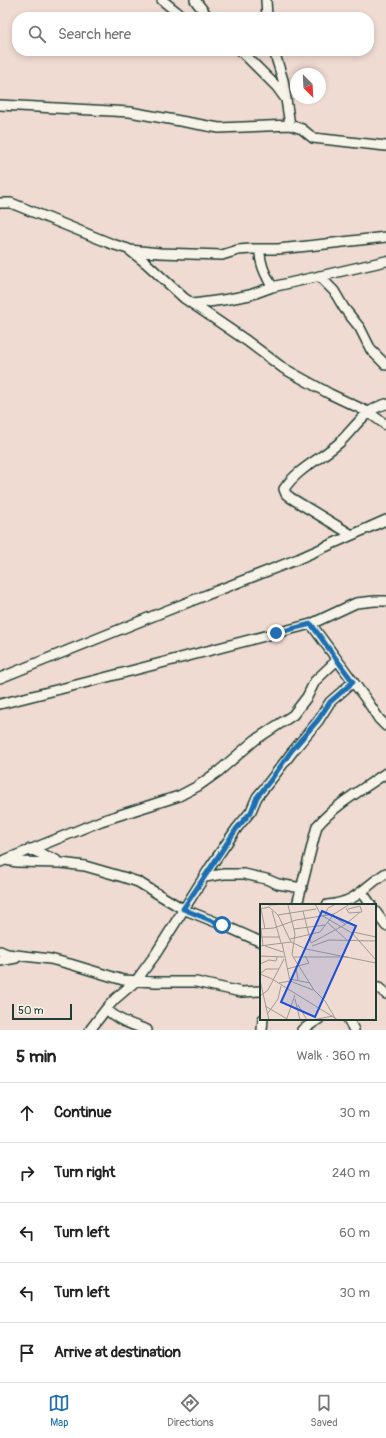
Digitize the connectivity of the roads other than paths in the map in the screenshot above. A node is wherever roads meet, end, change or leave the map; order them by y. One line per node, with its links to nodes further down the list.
1 (162, 0): 4 (street)
2 (195, 0): 5 (street)
3 (266, 0): 6 (street)
4 (177, 12)
5 (204, 12)
6 (267, 12)
7 (242, 56): 10 (street)
8 (246, 56): 10 (street)
9 (276, 56): 11 (street)
10 (254, 64): 11 (street)
11 (287, 101): 13 (street)
12 (0, 105): 13 (street)
13 (290, 125): 14 (street)
14 (386, 146)
15 (0, 203): 18 (street)
16 (386, 237): 17 (street)
17 (260, 249): 18 (street); 21 (street)
18 (128, 250): 22 (street)
19 (386, 261): 20 (street)
20 (320, 276): 21 (street); 23 (street)
21 (272, 288): 22 (street)
22 (193, 304): 25 (street)
23 (386, 364)
24 (386, 404): 25 (street)
25 (368, 412): 26 (street); 28 (street)
26 (386, 425)
27 (386, 520): 28 (street)
28 (352, 535): 32 (street)
29 (386, 601): 30 (street)
30 (311, 624): 31 (street); 34 (street)
31 (338, 660): 33 (street); 37 (street)
32 (0, 678)
33 (353, 682): 35 (street); 41 (street)
34 (0, 704)
35 (386, 726)
36 (386, 773): 42 (street)
37 (30, 849): 38 (street); 39 (street)
38 (3, 861): 39 (street)
39 (61, 862): 47 (street)
40 (386, 873): 43 (street)
41 (205, 877): 42 (street); 47 (street)
42 (302, 888): 44 (street)
43 (362, 892): 45 (street); 46 (street)
44 (297, 904)
45 (341, 904)
46 (370, 904)
47 (183, 909): 50 (street); 54 (street)
48 (376, 912): 49 (street)
49 (386, 926)
50 (260, 942)
51 (0, 952): 52 (street)
52 (24, 957): 53 (street); 54 (street)
53 (0, 961)
54 (136, 981): 55 (street); 56 (street)
55 (260, 991)
56 (106, 1009): 60 (street); 61 (street)
57 (263, 1020): 62 (street)
58 (317, 1020): 63 (street)
59 (349, 1020): 64 (street)
60 (90, 1030)
61 (147, 1030)
62 (262, 1030)
63 (302, 1030)
64 (354, 1030)

